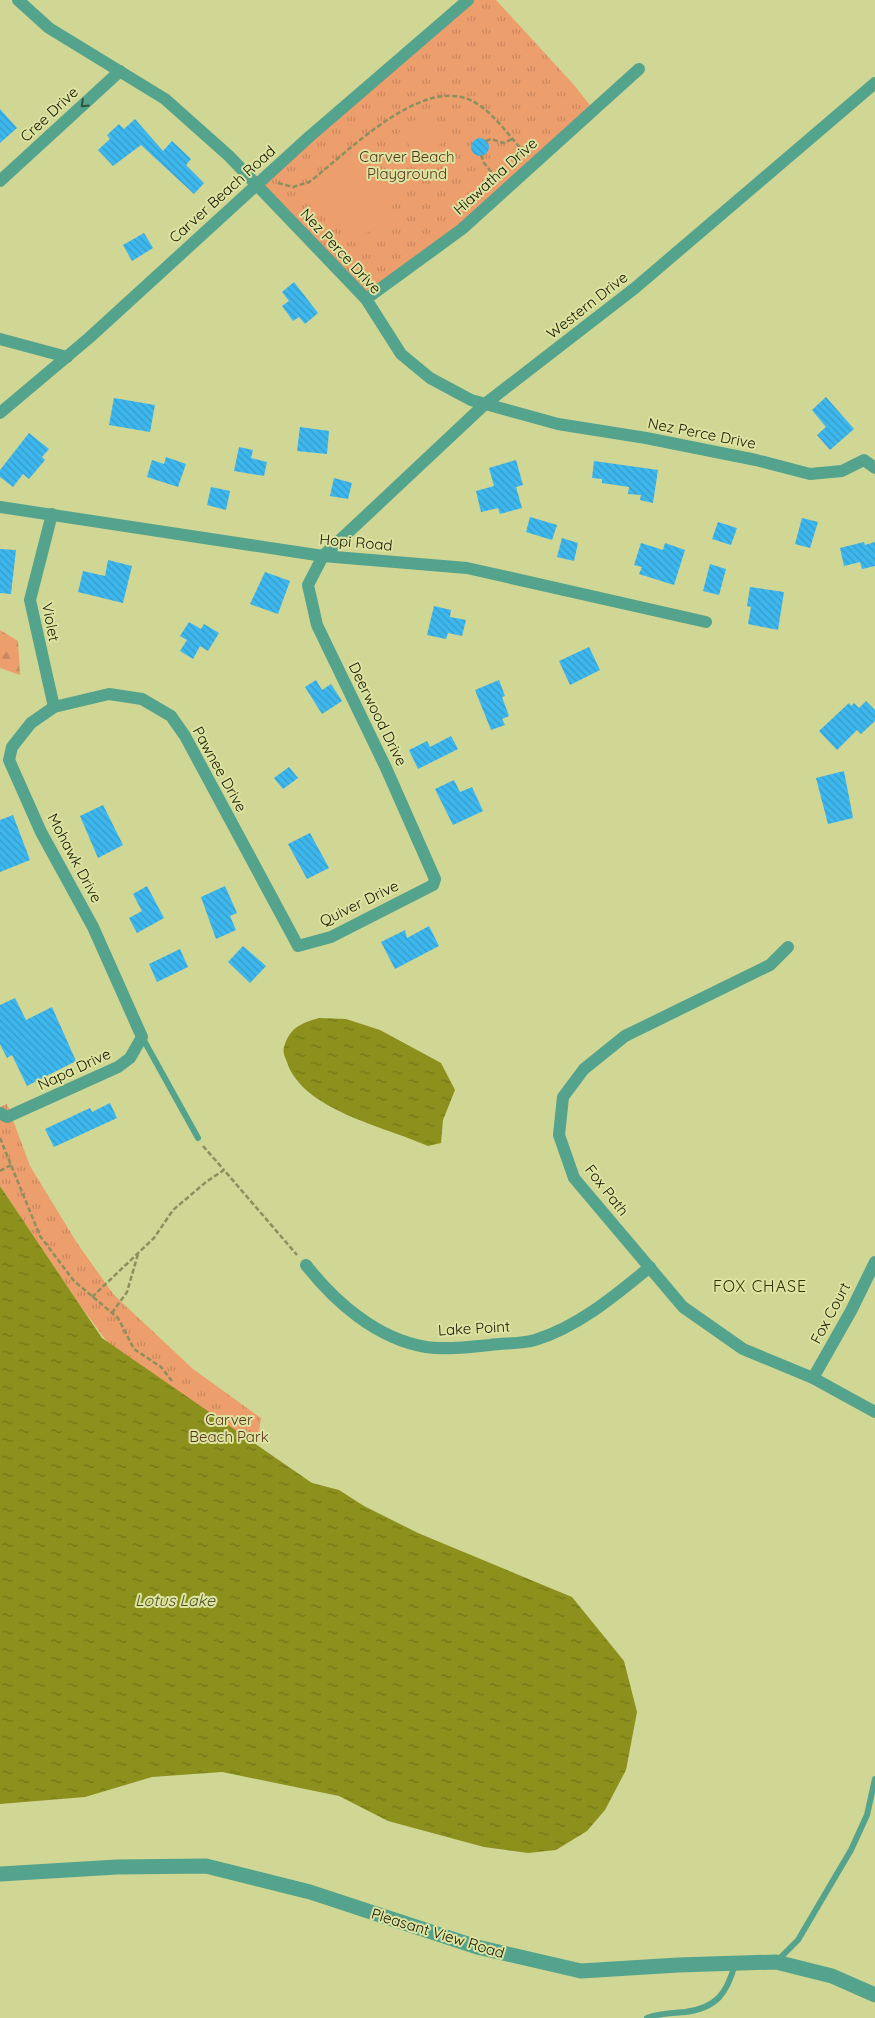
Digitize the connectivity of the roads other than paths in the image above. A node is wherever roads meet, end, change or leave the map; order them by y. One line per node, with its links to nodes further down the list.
1 (18, 0): 4 (street, Nez Perce Drive)
2 (468, 0): 7 (street, Carver Beach Road)
3 (639, 69): 8 (street, Hiawatha Drive)
4 (120, 71): 6 (street, Cree Drive, one-way to 6); 7 (street, Nez Perce Drive)
5 (875, 84): 11 (street, Western Drive)
6 (0, 181)
7 (256, 184): 8 (street, Nez Perce Drive); 10 (street, Carver Beach Road)
8 (366, 299): 11 (street, Nez Perce Drive)
9 (0, 339): 10 (street)
10 (67, 357): 12 (street, Carver Beach Road)
11 (486, 404): 14 (street, Nez Perce Drive); 18 (street, Western Drive)
12 (0, 413)
13 (875, 452): 14 (street, Nez Perce Drive)
14 (864, 460): 15 (street)
15 (875, 468)
16 (0, 507): 17 (street, Hopi Road)
17 (52, 514): 18 (street, Hopi Road); 20 (street, Violet)
18 (324, 556): 19 (street, Hopi Road); 21 (street, Deerwood Drive)
19 (706, 622)
20 (54, 707): 22 (street, Pawnee Drive); 24 (street, Mohawk Drive)
21 (433, 886): 22 (street, Quiver Drive)
22 (298, 946)
23 (788, 947): 29 (street, Fox Path)
24 (142, 1037): 25 (street, Napa Drive); 26 (lane)
25 (4, 1115)
26 (198, 1138)
27 (875, 1262): 30 (street, Fox Court)
28 (306, 1265): 29 (street, Lake Point)
29 (650, 1267): 30 (street, Fox Path)
30 (813, 1378): 31 (street, Fox Path)
31 (875, 1412)
32 (875, 1779): 34 (lane)
33 (0, 1874): 35 (street, Pleasant View Road)
34 (776, 1962): 35 (street, Pleasant View Road); 36 (street, Pleasant View Road)
35 (735, 1963): 37 (lane)
36 (875, 1995)
37 (647, 2018)

